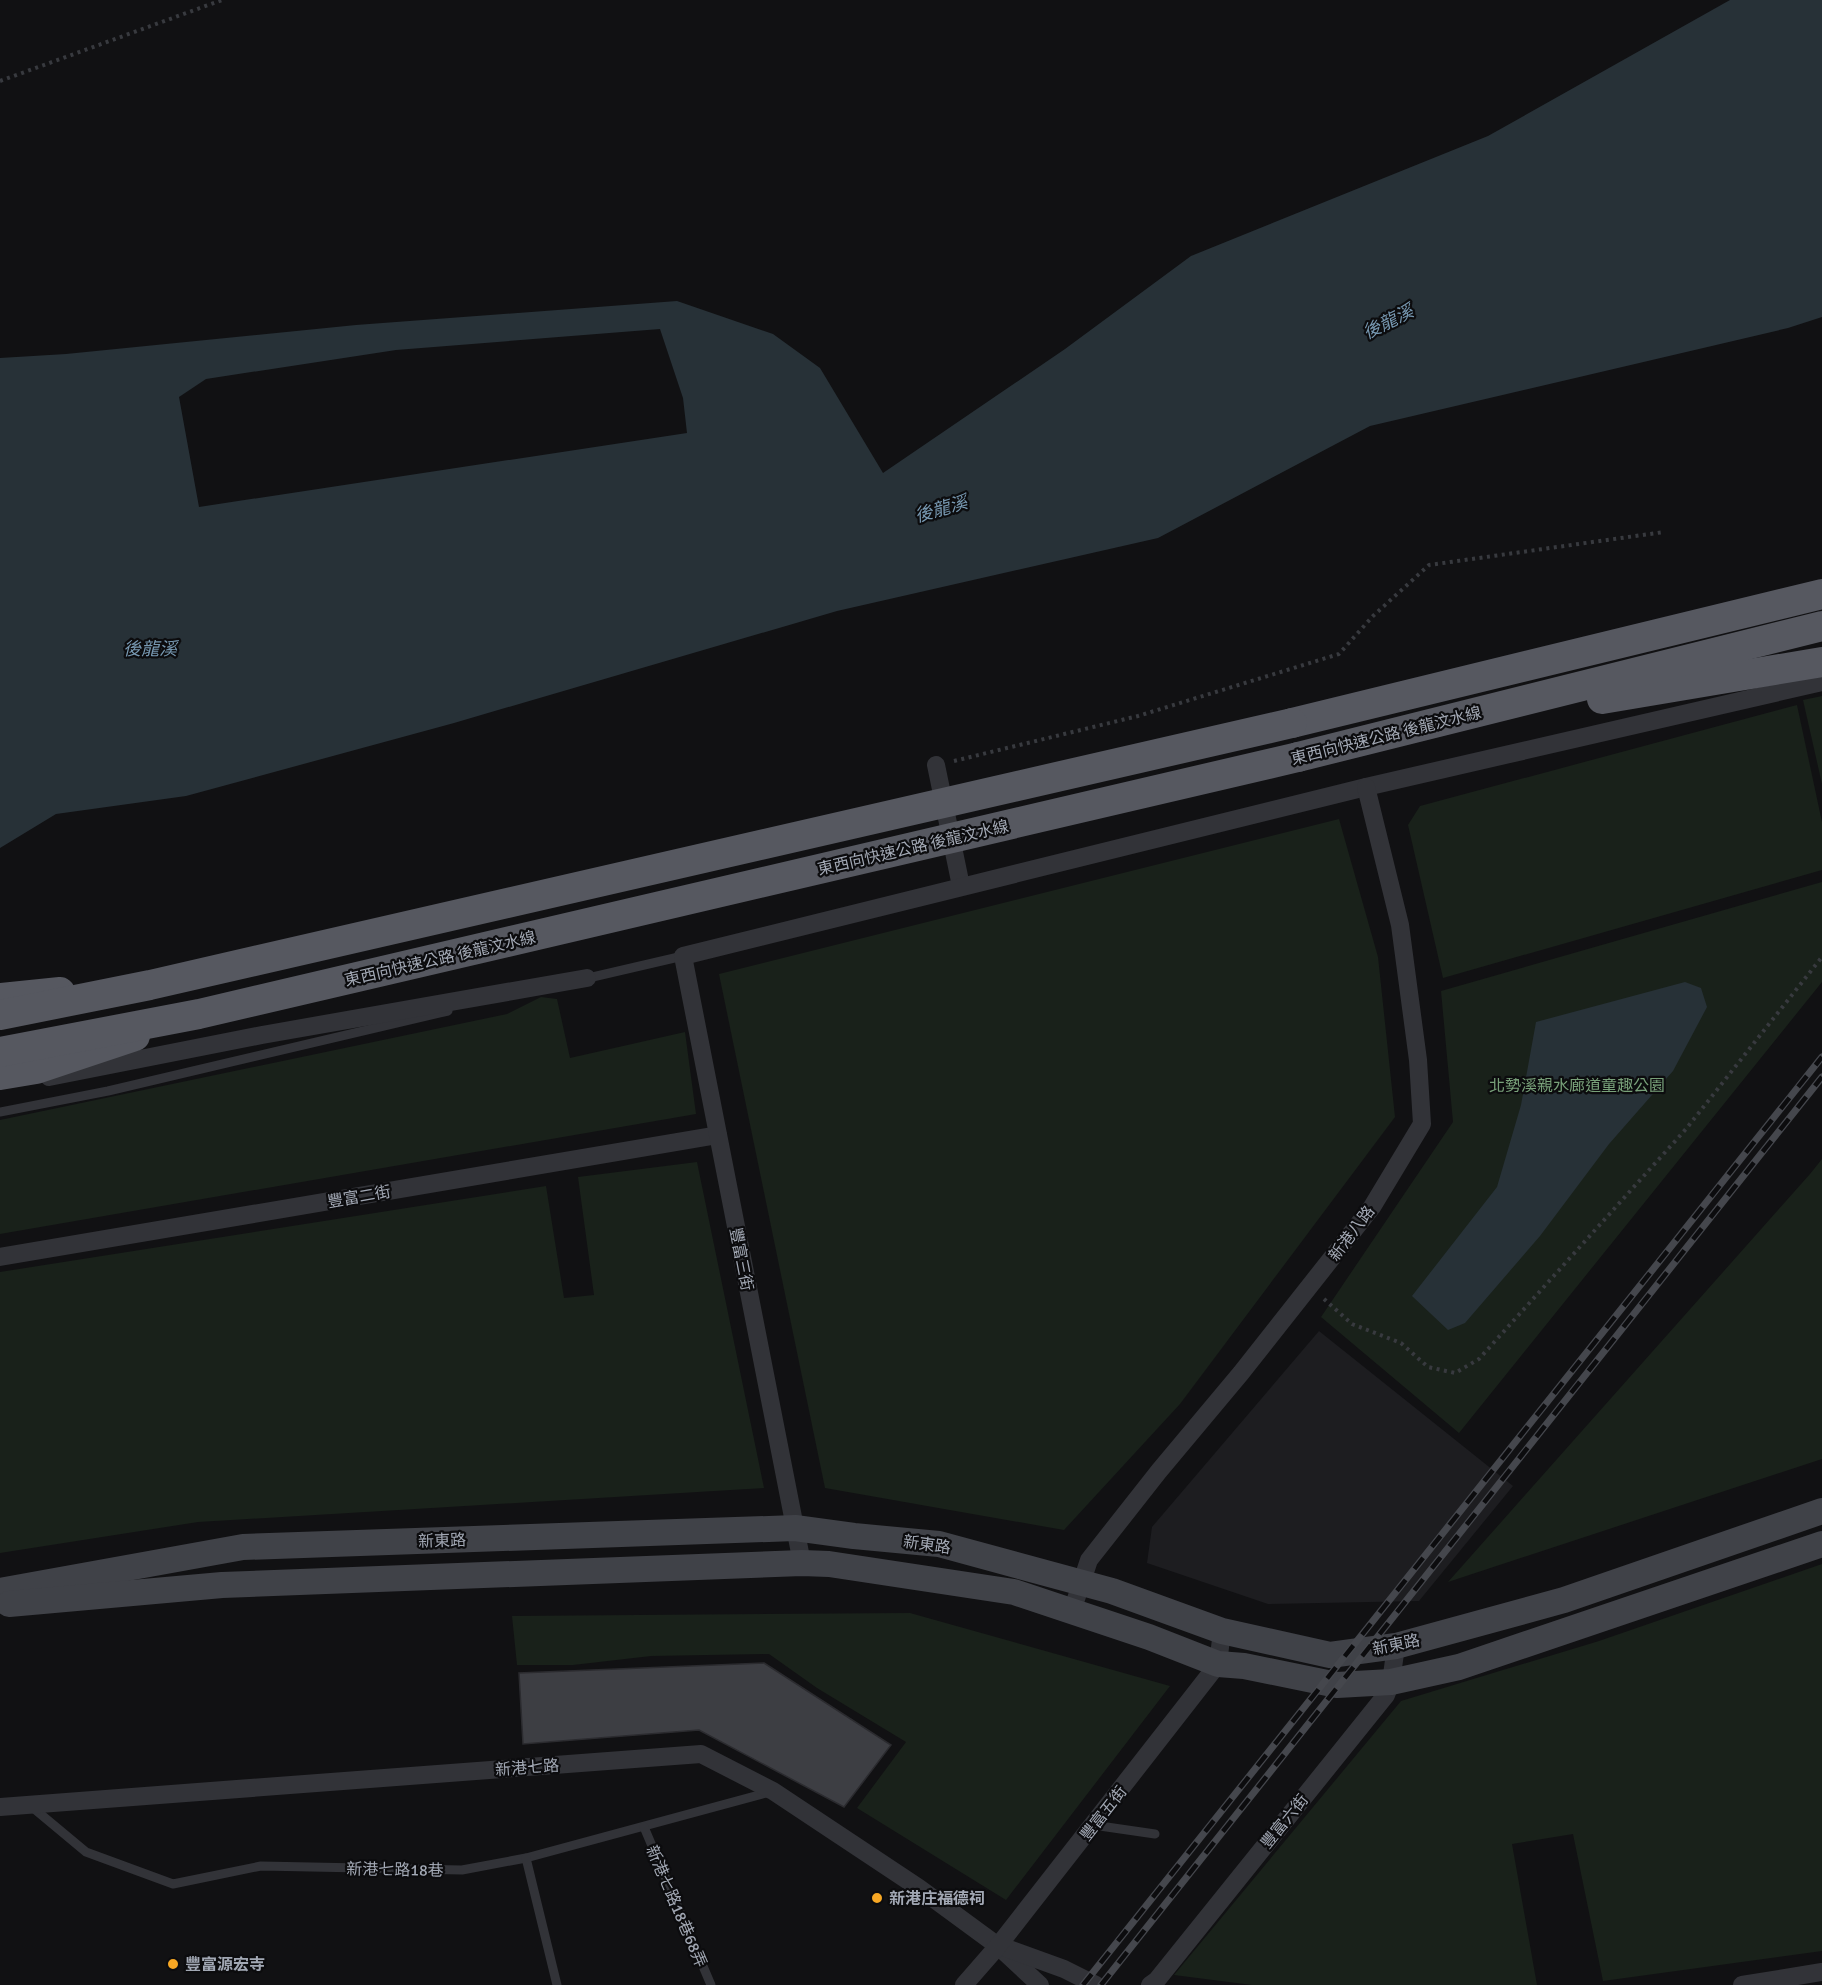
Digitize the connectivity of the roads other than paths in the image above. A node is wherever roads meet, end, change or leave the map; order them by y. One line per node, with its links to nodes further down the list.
1 (1822, 594): 11 (highway, 東西向快速公路 後龍汶水線, bridge)
2 (1822, 626): 5 (highway, 東西向快速公路 後龍汶水線)
3 (1822, 662): 5 (highway)
4 (1822, 682): 7 (street)
5 (1371, 738): 13 (highway, 東西向快速公路 後龍汶水線, bridge)
6 (936, 765): 8 (street)
7 (1366, 787): 8 (street); 25 (street, 新港八路)
8 (961, 886): 9 (street)
9 (683, 956): 10 (lane); 19 (street, 豐富三街)
10 (587, 978): 17 (street); 18 (lane)
11 (150, 984): 12 (highway, bridge); 14 (highway, 東西向快速公路 後龍汶水線, bridge)
12 (0, 998)
13 (199, 1014): 15 (highway, 東西向快速公路 後龍汶水線, bridge); 16 (highway, bridge)
14 (0, 1015)
15 (0, 1052)
16 (0, 1075)
17 (0, 1086)
18 (0, 1112)
19 (718, 1135): 20 (street, 豐富二街); 22 (street, 豐富三街)
20 (0, 1257)
21 (1822, 1511): 30 (main road, 新東路)
22 (795, 1528): 24 (street, 豐富三街); 25 (main road, 新東路); 26 (main road, 新東路)
23 (1822, 1544): 32 (main road, 新東路)
24 (801, 1563): 27 (main road, 新東路); 28 (main road, 新東路)
25 (1081, 1582): 28 (street, 新港八路); 29 (main road, 新東路)
26 (0, 1591)
27 (0, 1605)
28 (1072, 1611): 31 (main road, 新東路)
29 (1222, 1631): 30 (main road, 新東路); 31 (street)
30 (1396, 1646): 32 (street, 豐富六街)
31 (1218, 1664): 32 (main road, 新東路); 36 (street, 豐富五街)
32 (1391, 1682): 47 (street, 豐富六街)
33 (773, 1791): 34 (street, 新港七路); 37 (lane, 新港七路18巷); 40 (street, 新港七路)
34 (31, 1806): 35 (street, 新港七路); 39 (lane, 新港七路18巷)
35 (0, 1808)
36 (1093, 1825): 38 (lane); 40 (street, 豐富五街)
37 (644, 1827): 39 (lane, 新港七路18巷); 43 (lane, 新港七路18巷68弄)
38 (1155, 1834)
39 (526, 1858): 42 (lane)
40 (998, 1946): 44 (street, 豐富五街); 45 (street, 新港七路); 46 (street, 新港七路)
41 (1822, 1972): 48 (street)
42 (558, 1985)
43 (711, 1985)
44 (964, 1985)
45 (1040, 1985)
46 (1096, 1985)
47 (1150, 1985)
48 (1742, 1985)

